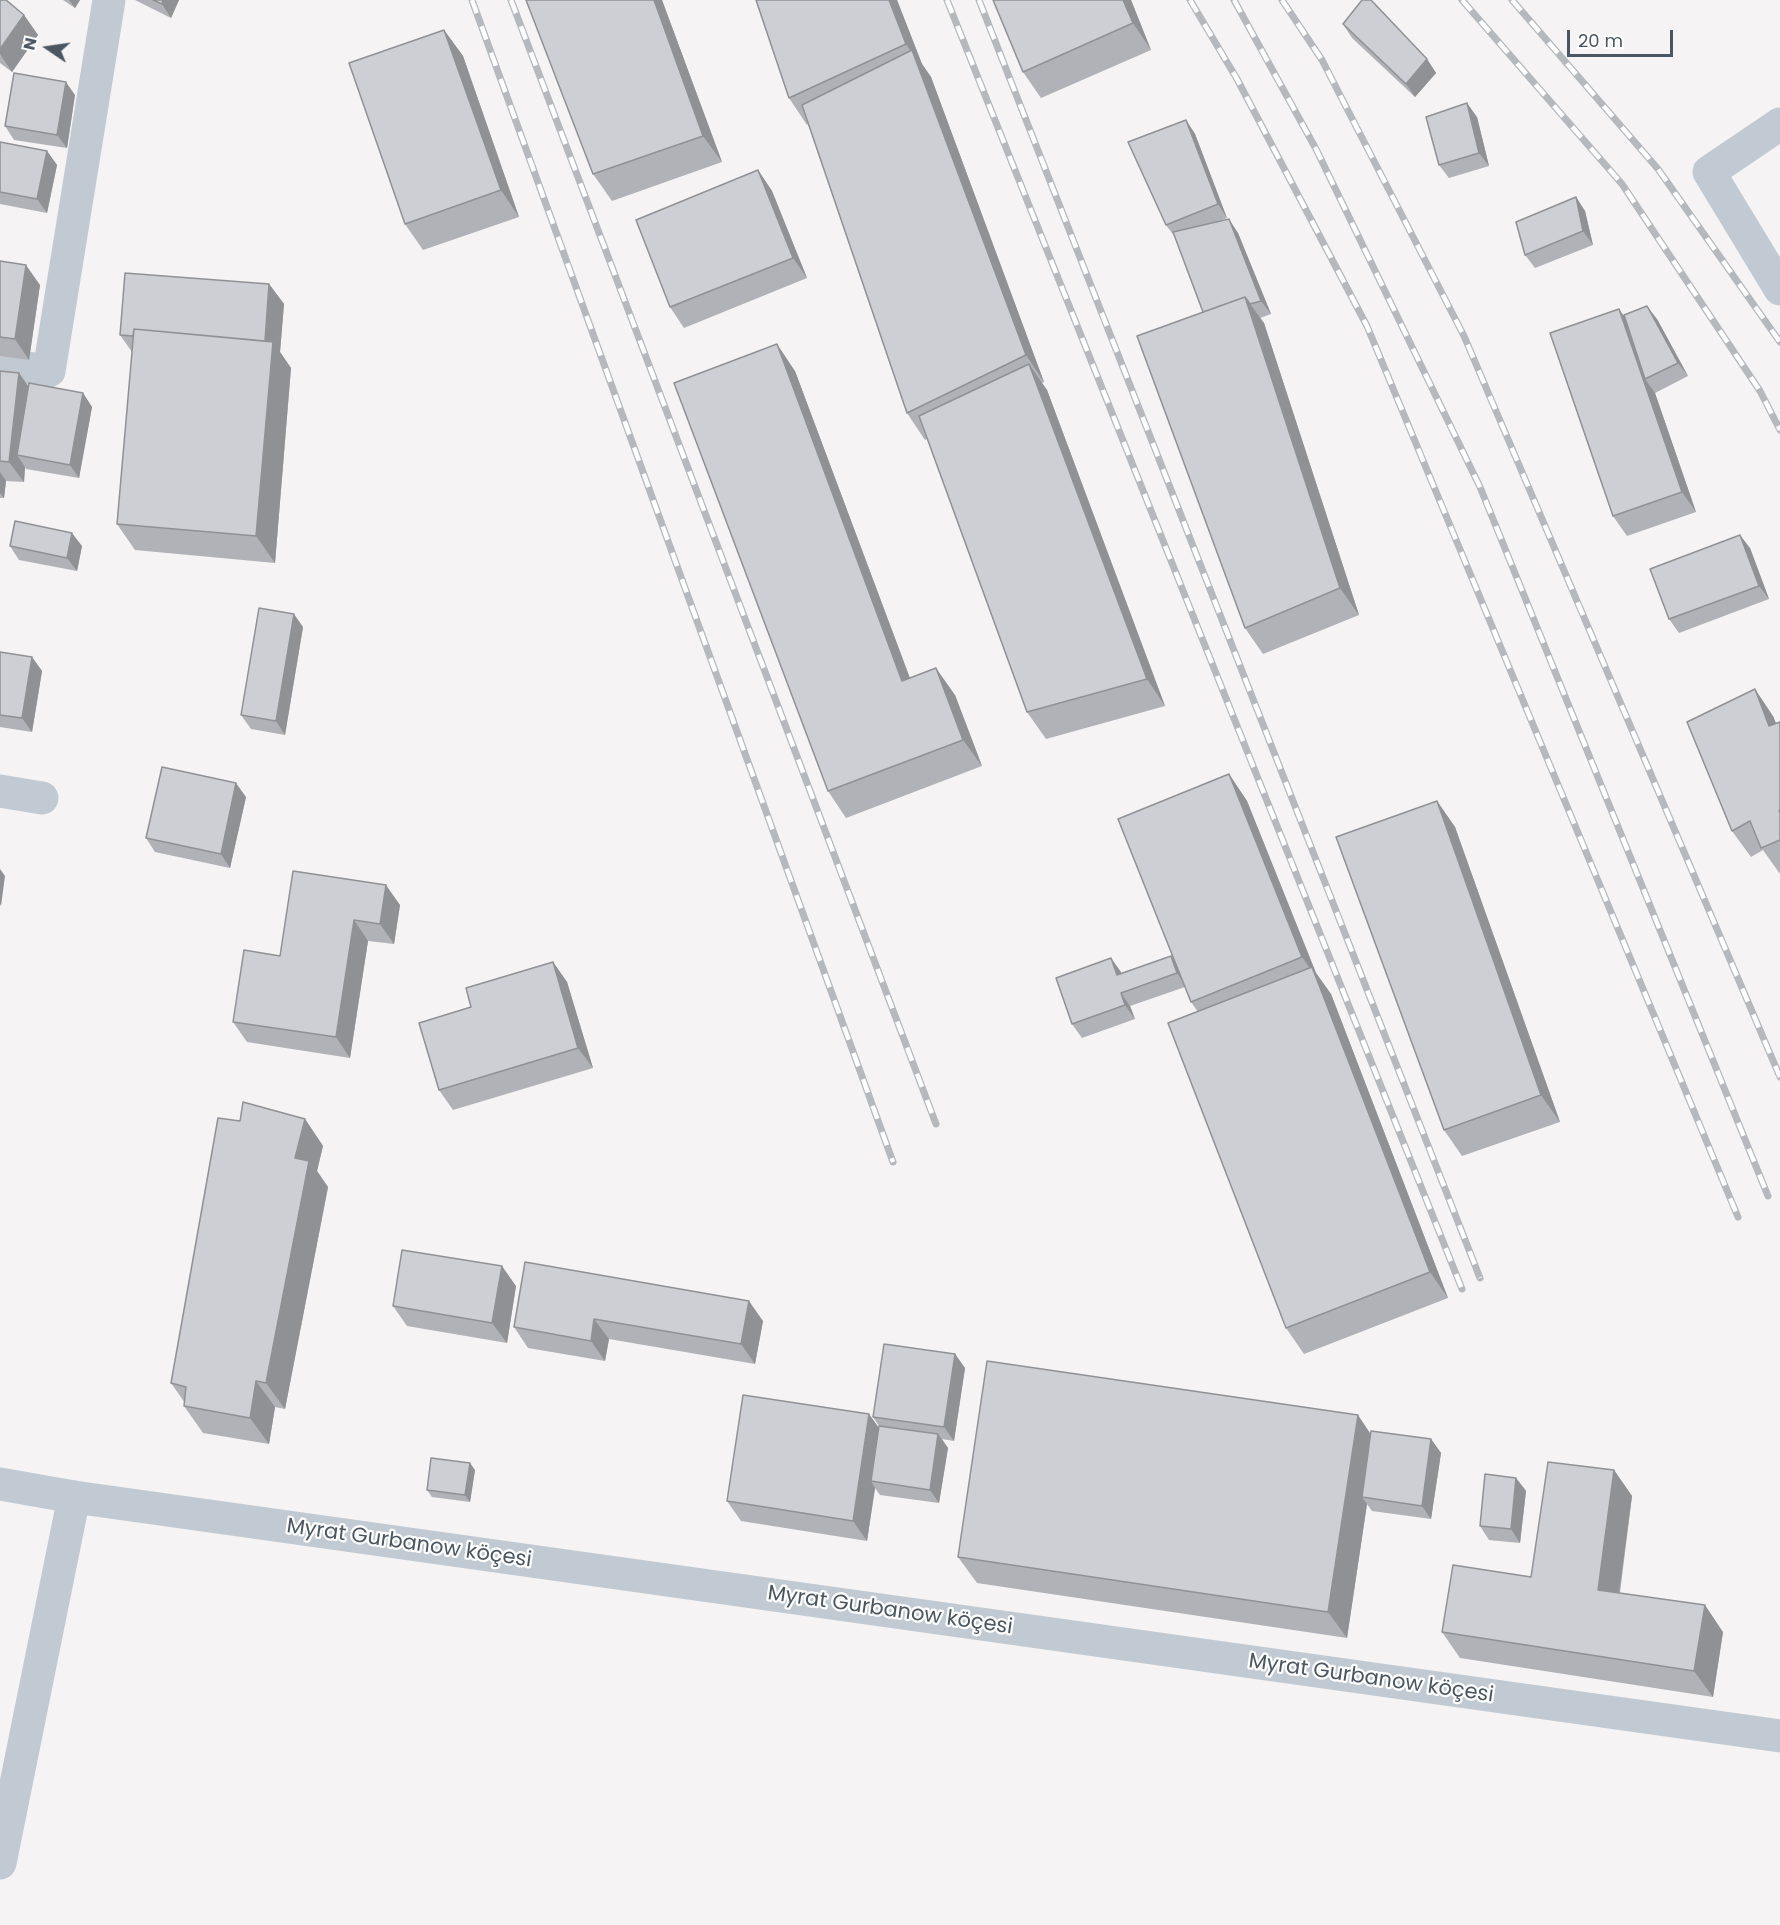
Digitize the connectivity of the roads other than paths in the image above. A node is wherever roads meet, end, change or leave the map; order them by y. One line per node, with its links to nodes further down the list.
1 (109, 0): 4 (street)
2 (1780, 124): 3 (street)
3 (1780, 288)
4 (0, 364)
5 (0, 791): 6 (street)
6 (42, 798)
7 (0, 1484): 8 (street, Myrat Gurbanow köçesi)
8 (74, 1497): 9 (street, Myrat Gurbanow köçesi); 10 (street)
9 (1780, 1736)
10 (0, 1863)

